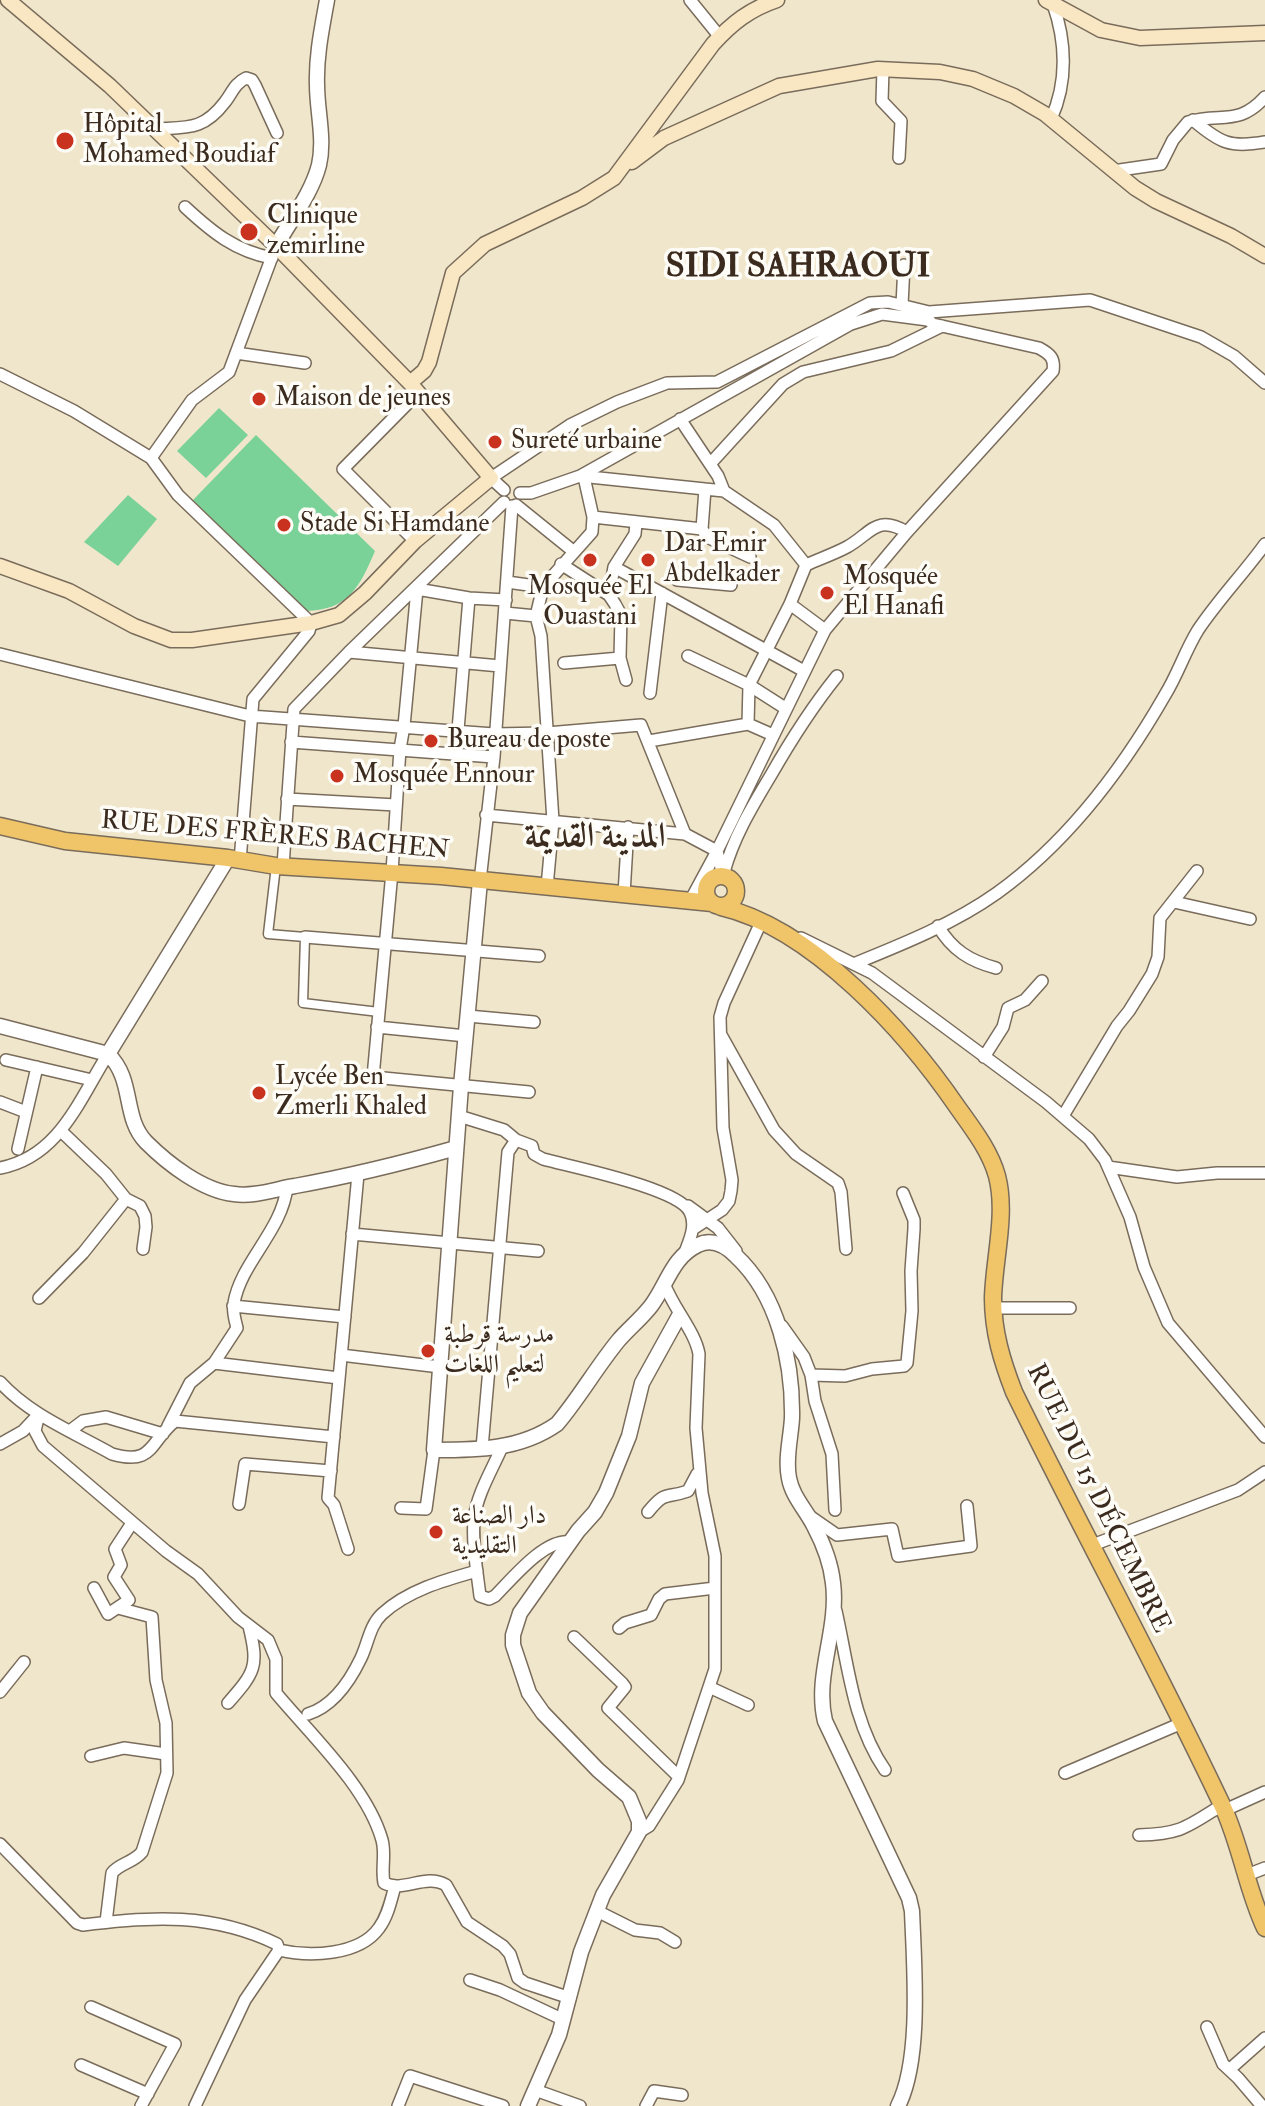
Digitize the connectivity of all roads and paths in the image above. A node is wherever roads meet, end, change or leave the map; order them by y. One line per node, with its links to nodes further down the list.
1 (8, 0): 13 (main road)
2 (327, 0): 20 (street)
3 (690, 0): 8 (street)
4 (777, 0): 6 (main road)
5 (1049, 2): 7 (main road); 11 (street)
6 (760, 3): 8 (main road)
7 (1265, 33)
8 (720, 37): 18 (main road)
9 (883, 69): 11 (main road); 16 (street); 18 (main road)
10 (1265, 97): 12 (street)
11 (1051, 119): 17 (main road)
12 (1193, 120): 15 (street); 17 (street)
13 (154, 129): 14 (street); 20 (main road)
14 (277, 133)
15 (1265, 142)
16 (899, 158)
17 (1113, 171): 21 (main road)
18 (614, 178): 30 (main road)
19 (185, 207): 20 (street)
20 (274, 252): 26 (street); 30 (main road)
21 (1265, 256)
22 (904, 265): 23 (street)
23 (902, 305): 24 (street); 35 (street)
24 (928, 316): 25 (street); 29 (street); 31 (street)
25 (942, 326): 33 (street); 42 (street)
26 (236, 353): 27 (street); 32 (street)
27 (305, 363)
28 (0, 374): 32 (street)
29 (1265, 383)
30 (414, 388): 35 (main road); 43 (street)
31 (680, 419): 33 (street); 34 (street)
32 (151, 458): 62 (street)
33 (710, 464): 37 (street)
34 (582, 477): 36 (street); 38 (street); 39 (street)
35 (491, 478): 38 (street); 43 (main road)
36 (705, 489): 37 (street); 41 (street)
37 (724, 491): 48 (street)
38 (511, 499): 45 (street); 52 (street); 55 (street)
39 (593, 517): 40 (street); 45 (street)
40 (636, 523): 41 (street); 50 (street)
41 (702, 529): 46 (street)
42 (907, 532): 48 (street); 63 (street)
43 (415, 541): 62 (main road)
44 (1265, 544): 113 (street)
45 (573, 551): 47 (street)
46 (750, 557)
47 (561, 564): 54 (street); 57 (street)
48 (806, 565): 59 (street)
49 (0, 566): 62 (main road)
50 (614, 567): 56 (street); 57 (street)
51 (677, 580): 53 (street)
52 (507, 582): 54 (street); 60 (street)
53 (731, 585)
54 (543, 587): 61 (street)
55 (417, 589): 58 (street); 65 (street); 68 (street)
56 (662, 593): 64 (street); 77 (street)
57 (609, 595): 69 (street)
58 (469, 598): 60 (street); 70 (street)
59 (790, 604): 63 (street); 64 (street)
60 (506, 606): 61 (street); 72 (street)
61 (536, 616): 84 (street)
62 (311, 623): 79 (street)
63 (825, 630): 73 (street)
64 (766, 648): 73 (street); 76 (street)
65 (349, 652): 68 (street); 80 (street)
66 (0, 654): 79 (street)
67 (688, 656): 76 (street)
68 (411, 657): 70 (street); 82 (street)
69 (620, 658): 71 (street); 75 (street)
70 (462, 663): 72 (street); 83 (street)
71 (564, 663)
72 (500, 666): 85 (street)
73 (804, 671): 78 (street)
74 (837, 676): 105 (street)
75 (626, 680)
76 (749, 685): 78 (street); 81 (street)
77 (650, 693)
78 (785, 708): 86 (street)
79 (250, 716): 80 (street); 100 (street)
80 (294, 719): 82 (street); 88 (street)
81 (748, 724): 86 (street); 87 (street)
82 (404, 726): 83 (street); 89 (street)
83 (457, 731): 85 (street); 90 (street)
84 (547, 733): 85 (street); 87 (street); 95 (street)
85 (494, 734): 91 (street)
86 (773, 735): 99 (street)
87 (649, 741): 98 (street)
88 (291, 742): 89 (street); 92 (street)
89 (400, 749): 90 (street); 93 (street)
90 (456, 754): 91 (street)
91 (494, 757): 94 (street)
92 (287, 799): 93 (street); 101 (street)
93 (396, 805): 103 (street)
94 (486, 815): 95 (street); 104 (street)
95 (553, 821): 97 (street); 106 (street)
96 (0, 826): 100 (main road, RUE DES FRÈRES BACHEN)
97 (628, 827): 98 (street); 107 (street)
98 (685, 834): 99 (street)
99 (717, 851): 105 (street); 108 (street)
100 (234, 859): 101 (main road, RUE DES FRÈRES BACHEN); 128 (street)
101 (280, 866): 103 (main road, RUE DES FRÈRES BACHEN); 114 (street)
102 (1197, 871): 109 (street)
103 (392, 872): 104 (main road, RUE DES FRÈRES BACHEN); 115 (street)
104 (480, 881): 106 (main road, RUE DES FRÈRES BACHEN); 116 (street)
105 (729, 881): 110 (main road); 110 (main road); 112 (main road)
106 (547, 887): 107 (main road, RUE DES FRÈRES BACHEN)
107 (624, 894): 108 (main road, RUE DU 15 DÉCEMBRE)
108 (690, 901): 110 (main road, RUE DU 15 DÉCEMBRE)
109 (1174, 902): 111 (street); 138 (street)
110 (716, 905): 112 (main road, RUE DU 15 DÉCEMBRE)
111 (1250, 919)
112 (762, 920): 118 (street); 126 (street); 164 (main road, RUE DU 15 DÉCEMBRE)
113 (938, 926): 118 (street); 119 (street)
114 (305, 937): 115 (street); 121 (street)
115 (384, 942): 116 (street); 121 (street)
116 (474, 950): 117 (street); 122 (street)
117 (539, 956)
118 (856, 963): 129 (street)
119 (996, 968)
120 (1042, 981): 129 (street)
121 (379, 1012): 125 (street)
122 (468, 1016): 123 (street); 127 (street)
123 (534, 1022)
124 (0, 1026): 128 (street)
125 (377, 1027): 127 (street); 133 (street)
126 (721, 1035): 151 (street); 157 (street)
127 (466, 1036): 133 (street)
128 (108, 1054): 132 (street); 147 (street)
129 (984, 1057): 138 (street)
130 (6, 1060): 131 (street)
131 (37, 1067): 132 (street); 136 (street)
132 (92, 1080): 139 (street)
133 (461, 1086): 134 (street); 137 (street)
134 (529, 1092)
135 (0, 1102): 136 (street)
136 (26, 1112): 142 (street)
137 (459, 1116): 140 (street); 141 (street)
138 (1063, 1116): 143 (street)
139 (61, 1131): 144 (street); 149 (street)
140 (516, 1140): 150 (street); 155 (street)
141 (456, 1148): 146 (street); 154 (street)
142 (18, 1149)
143 (1108, 1167): 145 (street); 179 (street)
144 (0, 1168)
145 (1265, 1173)
146 (358, 1174): 147 (street); 153 (street)
147 (287, 1187): 163 (street)
148 (903, 1193): 172 (street)
149 (126, 1199): 156 (street); 162 (street)
150 (680, 1200): 151 (street); 152 (street)
151 (708, 1220): 152 (street); 160 (street)
152 (693, 1229): 159 (street)
153 (352, 1234): 154 (street); 167 (street)
154 (448, 1242): 155 (street); 171 (street)
155 (499, 1247): 158 (street); 182 (street)
156 (143, 1249)
157 (846, 1249)
158 (538, 1251)
159 (684, 1255): 160 (street); 161 (street)
160 (747, 1268): 168 (street)
161 (664, 1283): 166 (street); 181 (street)
162 (39, 1298)
163 (233, 1306): 167 (street); 170 (street)
164 (994, 1308): 165 (street); 195 (main road, RUE DU 15 DÉCEMBRE)
165 (1070, 1308)
166 (679, 1316): 184 (street); 194 (street)
167 (345, 1317): 169 (street)
168 (776, 1317): 172 (street); 192 (street)
169 (341, 1355): 171 (street); 173 (street)
170 (214, 1363): 173 (street); 177 (street)
171 (440, 1367): 183 (street)
172 (811, 1375): 190 (street)
173 (339, 1378): 178 (street)
174 (0, 1382): 175 (street)
175 (39, 1414): 176 (street); 180 (street); 193 (street)
176 (71, 1430): 177 (street); 177 (street)
177 (164, 1432): 178 (street)
178 (334, 1437): 185 (street)
179 (1265, 1437)
180 (0, 1444)
181 (502, 1447): 182 (street); 197 (street)
182 (482, 1448): 183 (street)
183 (434, 1450): 189 (street)
184 (699, 1469): 191 (street); 199 (street)
185 (331, 1471): 187 (street); 196 (street)
186 (1265, 1472): 195 (street)
187 (239, 1504)
188 (967, 1506): 192 (street)
189 (401, 1508)
190 (835, 1510)
191 (648, 1512)
192 (807, 1514): 200 (street)
193 (132, 1523): 201 (street); 202 (street)
194 (570, 1542): 197 (street); 219 (street)
195 (1090, 1546): 211 (main road, RUE DU 15 DÉCEMBRE)
196 (348, 1549)
197 (477, 1571): 210 (street)
198 (94, 1588): 201 (street)
199 (715, 1588): 203 (street); 206 (street)
200 (833, 1599): 214 (street); 248 (street)
201 (118, 1608): 212 (street)
202 (249, 1625): 208 (street); 224 (street)
203 (619, 1628)
204 (574, 1637): 216 (street)
205 (24, 1662): 207 (street)
206 (709, 1687): 209 (street); 216 (street)
207 (0, 1691)
208 (228, 1703)
209 (748, 1705)
210 (308, 1714)
211 (1182, 1723): 215 (street); 218 (main road, RUE DU 15 DÉCEMBRE)
212 (166, 1754): 213 (street); 226 (street)
213 (91, 1756)
214 (885, 1770)
215 (1065, 1773)
216 (679, 1777): 219 (street)
217 (1265, 1792): 218 (street)
218 (1223, 1808): 220 (street); 223 (main road, RUE DU 15 DÉCEMBRE)
219 (639, 1832): 225 (street)
220 (1139, 1835)
221 (0, 1844): 226 (street)
222 (1265, 1868): 223 (street)
223 (1247, 1875): 227 (main road, RUE DU 15 DÉCEMBRE)
224 (395, 1886): 229 (street); 231 (street)
225 (597, 1911): 228 (street); 231 (street)
226 (106, 1922): 229 (street)
227 (1265, 1928)
228 (675, 1942)
229 (279, 1950): 242 (street)
230 (470, 1980): 233 (street)
231 (570, 1998): 233 (street)
232 (91, 2007): 239 (street)
233 (564, 2020): 238 (street)
234 (1207, 2027): 237 (street)
235 (1265, 2038): 237 (street)
236 (81, 2065): 239 (street)
237 (1230, 2069): 249 (street)
238 (535, 2090): 245 (street); 246 (street)
239 (148, 2094): 241 (street)
240 (682, 2095): 247 (street)
241 (141, 2106)
242 (195, 2106)
243 (398, 2106): 244 (street)
244 (503, 2106)
245 (528, 2106)
246 (580, 2106)
247 (646, 2106)
248 (898, 2106)
249 (1262, 2106)

